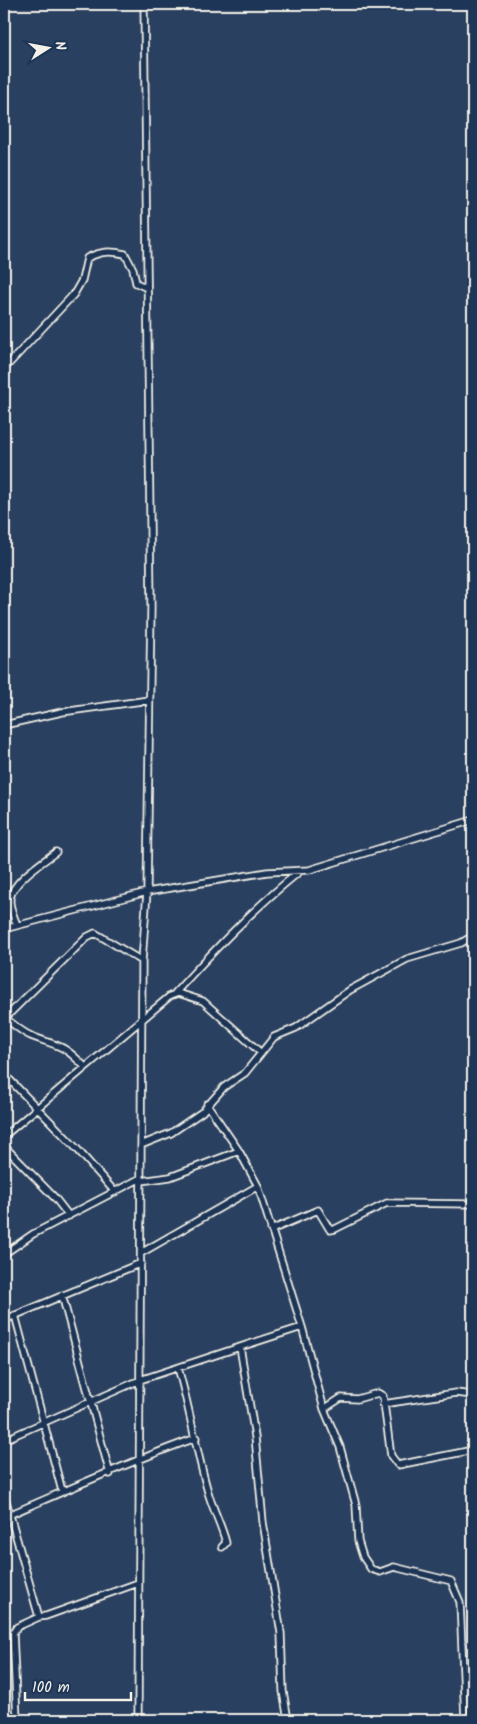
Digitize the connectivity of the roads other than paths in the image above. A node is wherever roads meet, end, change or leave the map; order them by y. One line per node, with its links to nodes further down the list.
1 (144, 4): 2 (street)
2 (148, 288): 3 (street); 4 (street)
3 (4, 369)
4 (149, 700): 5 (street); 10 (street)
5 (4, 725)
6 (473, 820): 8 (street)
7 (56, 852): 11 (street)
8 (300, 871): 10 (street); 16 (street)
9 (4, 886): 11 (street)
10 (147, 892): 12 (street); 15 (street)
11 (10, 899): 12 (street)
12 (17, 925): 13 (street)
13 (4, 929)
14 (473, 936): 19 (street)
15 (142, 961): 17 (street); 18 (street)
16 (174, 994): 18 (street); 19 (street)
17 (4, 1018): 20 (street)
18 (142, 1018): 20 (street); 25 (street)
19 (261, 1053): 22 (street)
20 (85, 1067): 23 (street)
21 (4, 1074): 23 (street)
22 (208, 1104): 25 (street); 27 (street)
23 (38, 1108): 24 (street); 30 (street)
24 (4, 1136)
25 (141, 1145): 28 (street)
26 (4, 1146): 32 (street)
27 (239, 1151): 28 (street); 29 (street)
28 (141, 1180): 30 (street); 34 (street)
29 (258, 1186): 33 (street); 34 (street)
30 (115, 1192): 32 (street)
31 (473, 1204): 33 (street)
32 (68, 1216): 35 (street)
33 (271, 1230): 40 (street)
34 (141, 1253): 36 (street)
35 (4, 1254)
36 (141, 1263): 37 (street); 43 (street)
37 (62, 1295): 38 (street); 45 (street)
38 (15, 1315): 39 (street); 48 (street)
39 (4, 1320)
40 (302, 1327): 41 (street); 47 (street)
41 (240, 1347): 42 (street); 62 (street)
42 (178, 1368): 43 (street); 49 (street)
43 (140, 1380): 45 (street); 52 (street)
44 (473, 1395): 46 (street)
45 (91, 1402): 48 (street); 53 (street)
46 (383, 1404): 47 (street); 51 (street)
47 (324, 1409): 63 (street)
48 (42, 1423): 50 (street); 54 (street)
49 (196, 1438): 52 (street); 57 (street)
50 (4, 1440)
51 (473, 1450)
52 (140, 1458): 53 (street); 58 (street)
53 (110, 1474): 54 (street)
54 (62, 1491): 56 (street)
55 (4, 1494): 56 (street)
56 (7, 1516): 59 (street)
57 (222, 1547)
58 (138, 1582): 59 (street); 61 (street)
59 (39, 1617): 60 (street)
60 (17, 1720)
61 (138, 1720)
62 (288, 1720)
63 (465, 1720)

